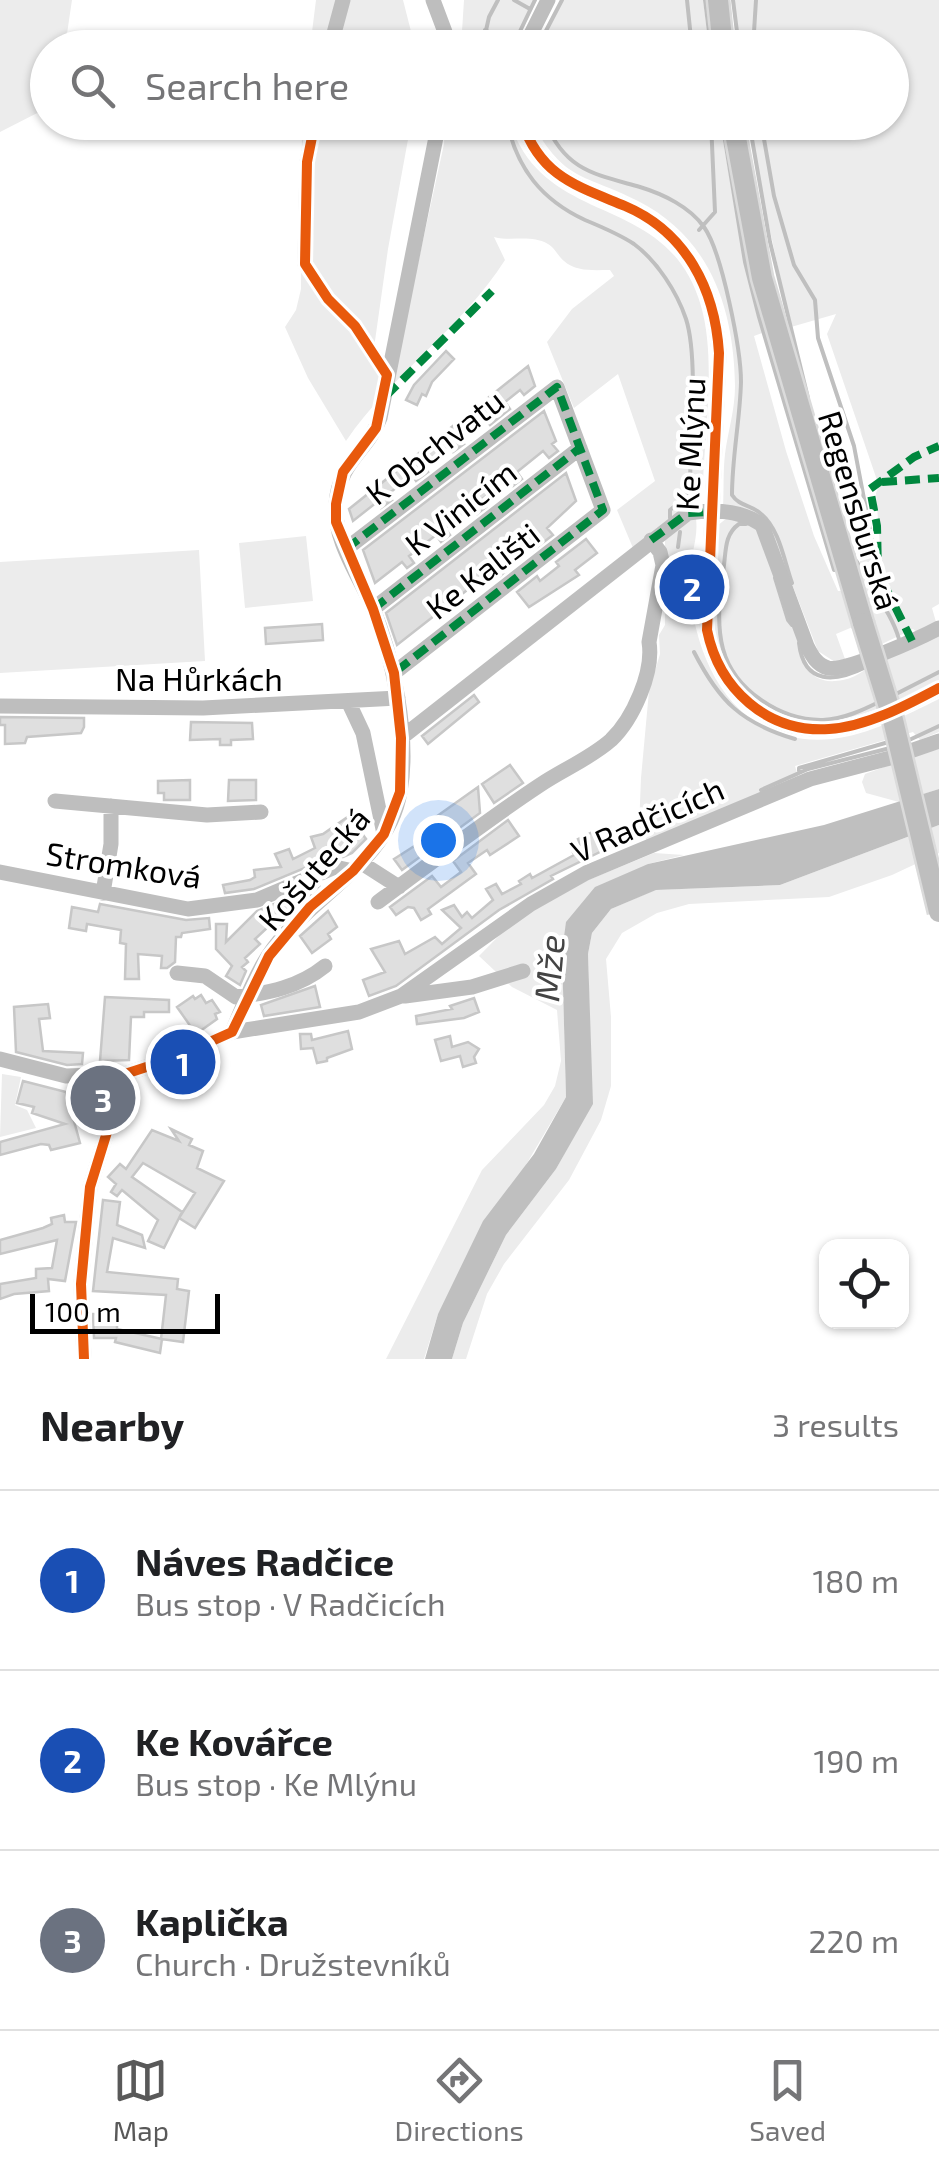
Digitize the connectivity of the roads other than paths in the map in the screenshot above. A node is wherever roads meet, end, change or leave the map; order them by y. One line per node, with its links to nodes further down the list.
1 (343, 0): 5 (street)
2 (433, 0): 6 (street)
3 (548, 0): 7 (street)
4 (718, 0): 8 (main road)
5 (335, 30)
6 (444, 30)
7 (533, 30)
8 (721, 30)
9 (311, 140): 13 (street)
10 (435, 140): 13 (street, Košutecká)
11 (532, 140): 15 (street, Ke Mlýnu)
12 (736, 140): 36 (main road, Regensburská, bridge)
13 (387, 375): 17 (street, Košutecká)
14 (580, 448): 17 (street, K Obchvatu); 18 (street, K Vinicím); 20 (street, Ke Kališti)
15 (711, 512): 16 (street); 19 (street); 21 (street, Ke Mlýnu)
16 (651, 540): 25 (street); 33 (street)
17 (346, 549): 18 (street, Košutecká)
18 (374, 608): 20 (street, Košutecká)
19 (939, 628)
20 (394, 672): 22 (street, Košutecká)
21 (939, 688)
22 (398, 698): 23 (street, Na Hůrkách); 25 (street, Košutecká)
23 (348, 701): 24 (street, Na Hůrkách); 30 (street)
24 (0, 706)
25 (401, 738): 30 (street, Košutecká)
26 (939, 740): 41 (street, V Radčicích)
27 (55, 802): 28 (street)
28 (111, 806): 29 (street); 34 (street)
29 (261, 812)
30 (384, 834): 31 (street, Košutecká)
31 (356, 866): 33 (street); 34 (street, Stromková); 40 (street, Košutecká)
32 (0, 872): 34 (street, Stromková)
33 (399, 887): 35 (street)
34 (103, 893)
35 (378, 902)
36 (939, 912)
37 (325, 966): 40 (street)
38 (523, 972): 41 (street, V Radčicích)
39 (177, 973): 40 (street)
40 (248, 996): 42 (street, Košutecká)
41 (401, 996): 42 (street, V Radčicích)
42 (232, 1032): 44 (street, V Radčicích)
43 (0, 1059): 44 (street, V Radčicích)
44 (125, 1074): 45 (street)
45 (84, 1359)

